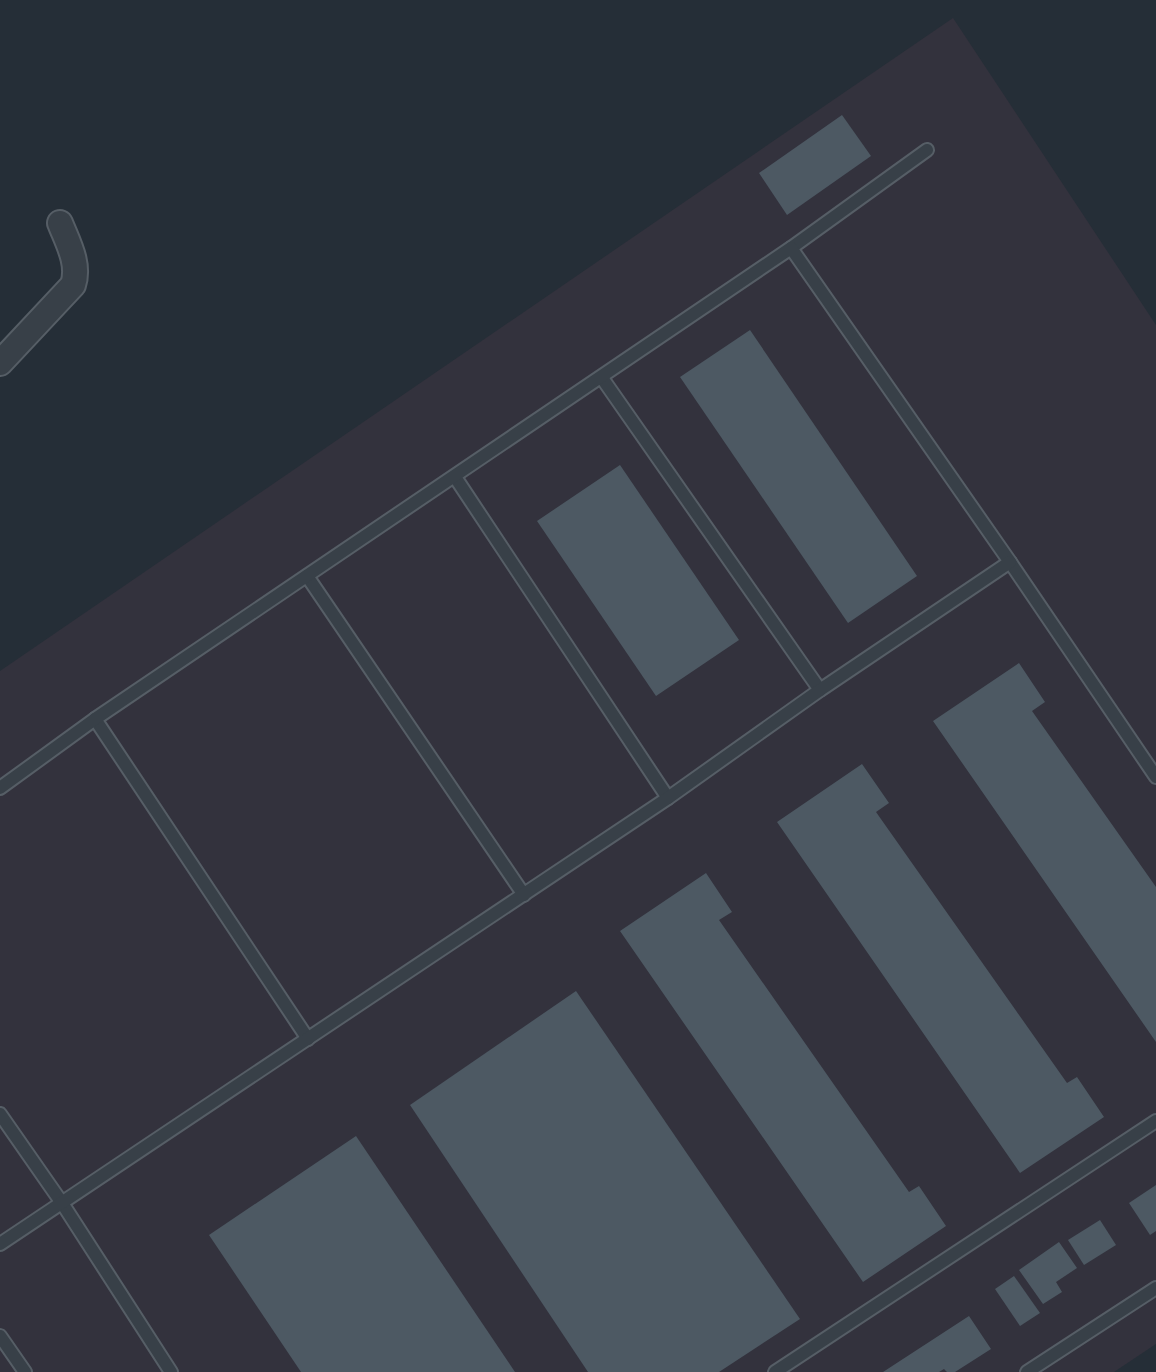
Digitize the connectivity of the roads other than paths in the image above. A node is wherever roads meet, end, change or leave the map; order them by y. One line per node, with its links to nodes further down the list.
1 (927, 150): 3 (lane)
2 (60, 223): 4 (street)
3 (791, 248): 5 (lane); 7 (lane)
4 (0, 363)
5 (602, 378): 6 (lane); 9 (lane)
6 (455, 477): 8 (lane); 13 (lane)
7 (1010, 562): 9 (lane); 11 (lane)
8 (307, 576): 10 (lane); 14 (lane)
9 (820, 690): 13 (lane)
10 (95, 719): 12 (lane); 15 (lane)
11 (1156, 777)
12 (0, 788)
13 (668, 798): 14 (lane)
14 (524, 895): 15 (lane)
15 (308, 1039): 18 (lane)
16 (0, 1114): 18 (lane)
17 (1156, 1121): 24 (lane)
18 (62, 1203): 19 (lane); 23 (lane)
19 (0, 1244)
20 (1156, 1288): 25 (lane)
21 (0, 1336): 22 (lane)
22 (25, 1372)
23 (171, 1372)
24 (775, 1372)
25 (1027, 1372)

